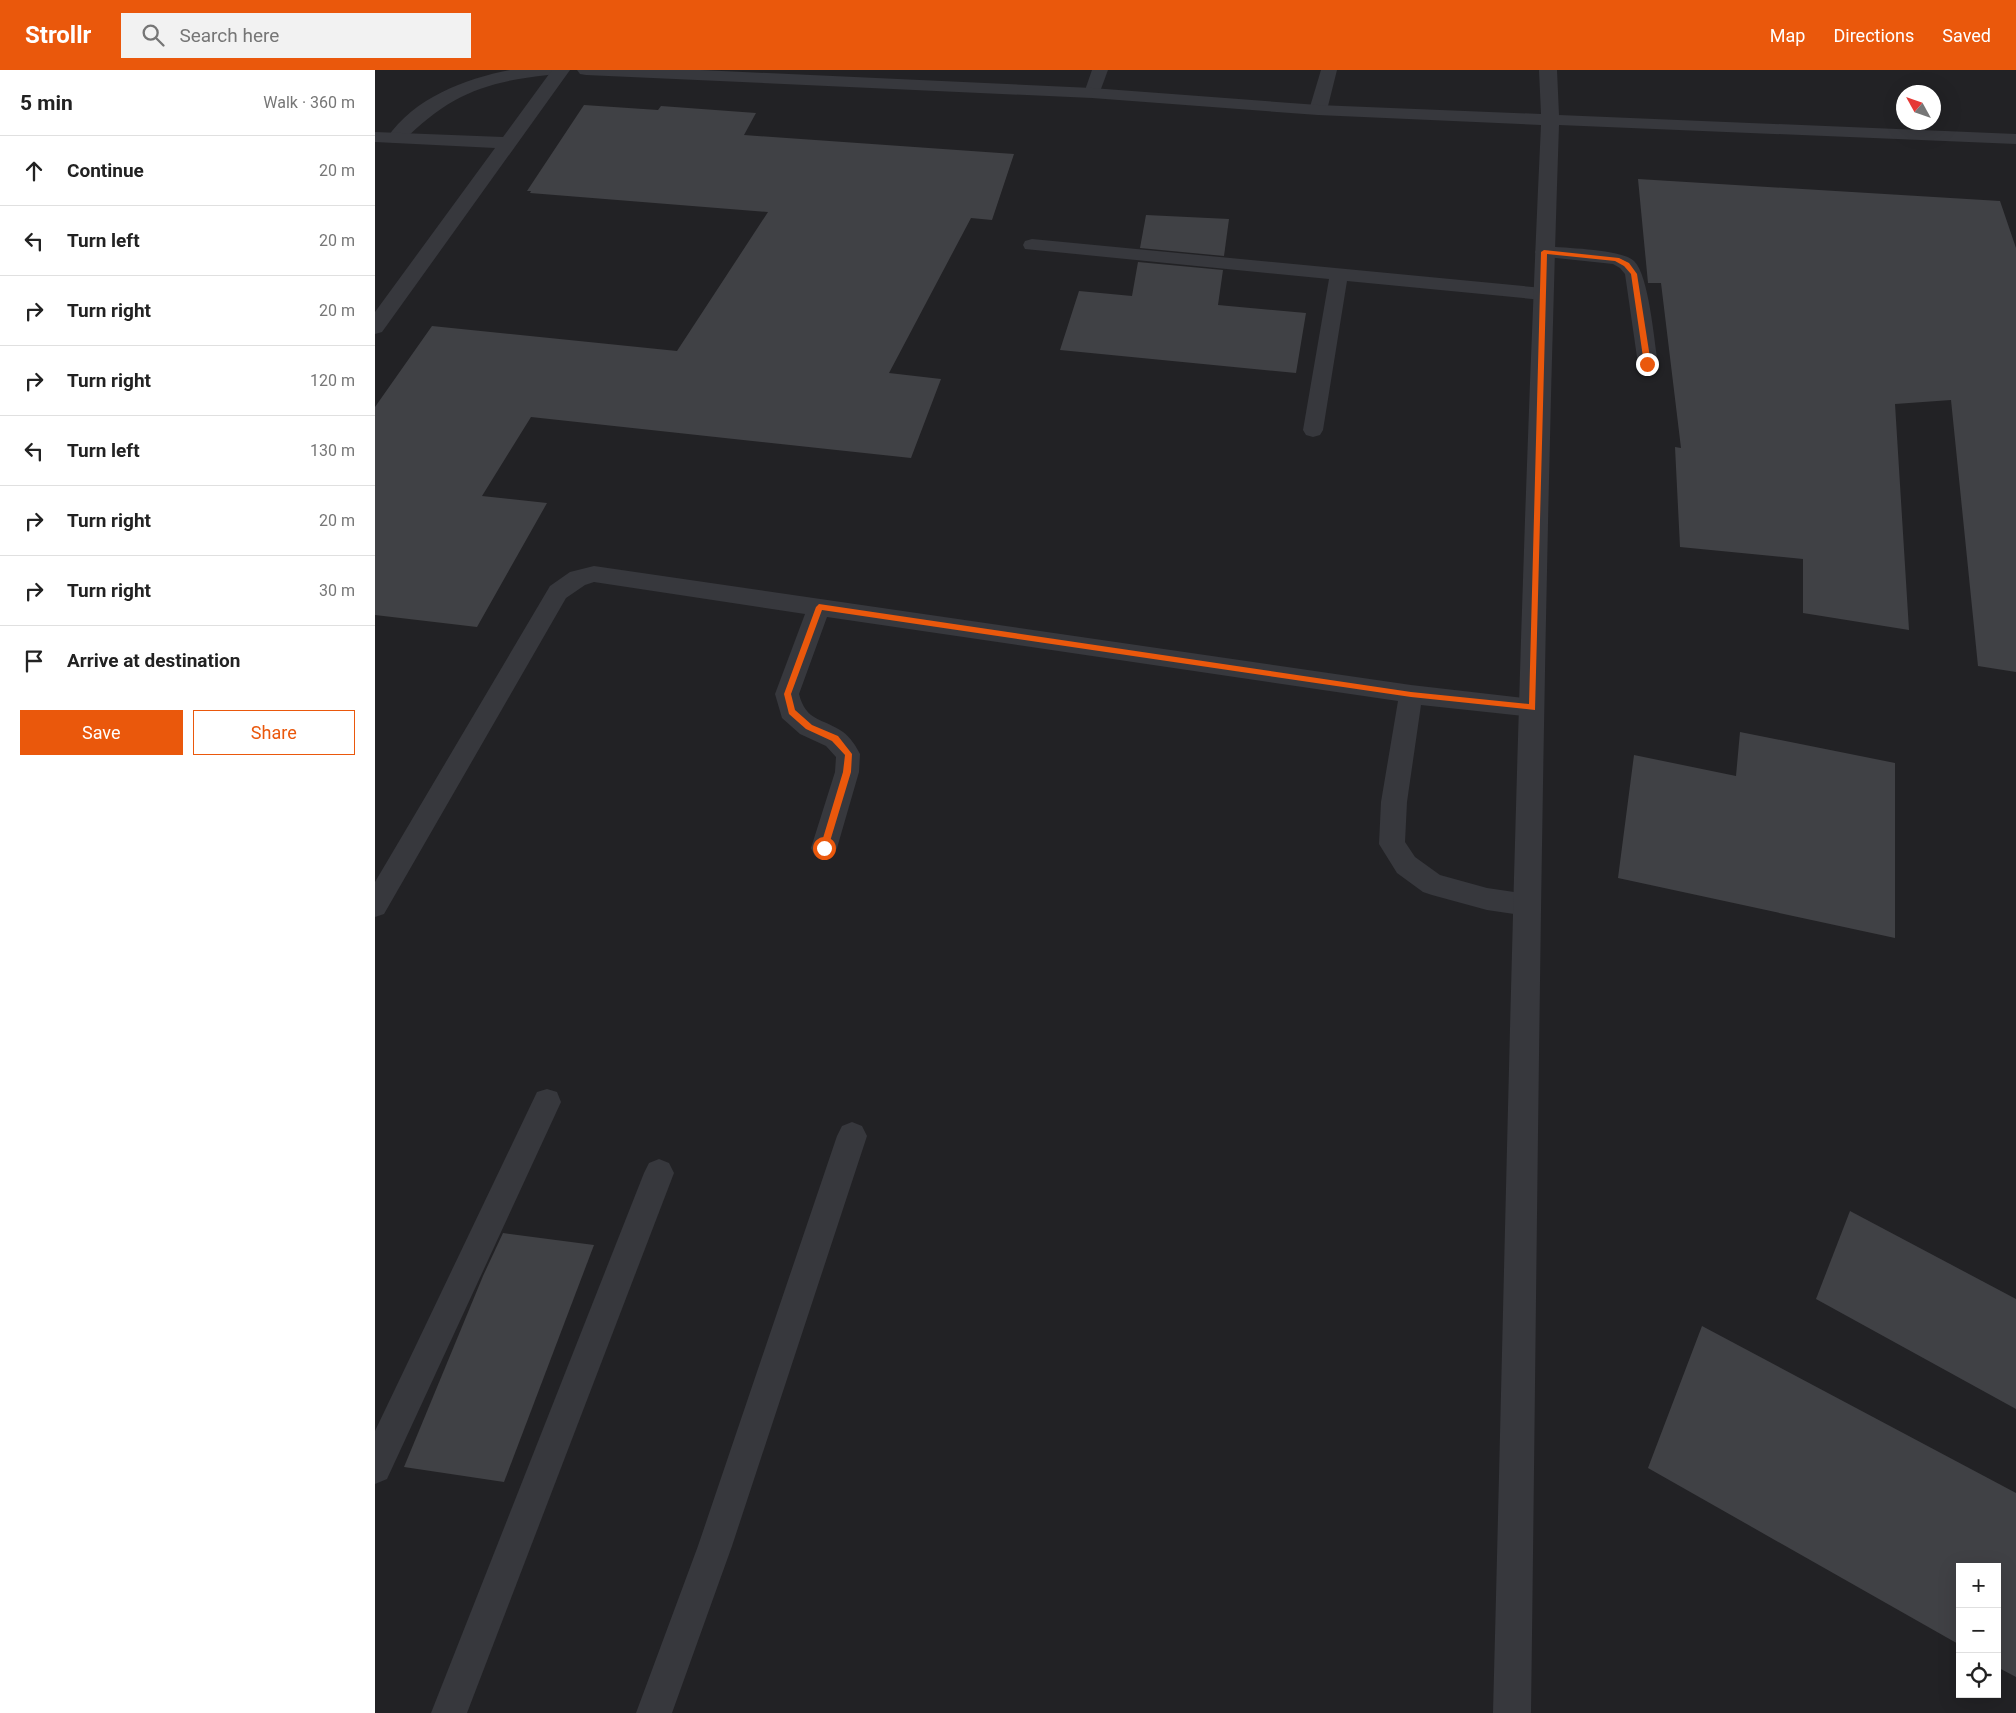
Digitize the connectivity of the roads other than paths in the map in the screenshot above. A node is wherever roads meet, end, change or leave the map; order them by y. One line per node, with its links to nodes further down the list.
1 (548, 70): 11 (street)
2 (561, 70): 13 (street)
3 (586, 70): 7 (street)
4 (1100, 70): 7 (lane)
5 (1329, 70): 8 (lane)
6 (1548, 70): 9 (street)
7 (1092, 93): 8 (street)
8 (1318, 110): 9 (street)
9 (1550, 119): 12 (street); 15 (street)
10 (375, 137): 11 (street)
11 (396, 138): 13 (street)
12 (2016, 139)
13 (509, 143): 18 (street)
14 (1032, 245): 16 (lane)
15 (1544, 252): 17 (street); 19 (lane)
16 (1339, 275): 17 (lane); 20 (lane)
17 (1543, 294): 23 (street)
18 (375, 327)
19 (1647, 364)
20 (1313, 430)
21 (819, 607): 22 (lane); 24 (lane); 26 (lane)
22 (1411, 694): 23 (lane); 25 (lane)
23 (1532, 708): 25 (street)
24 (824, 848)
25 (1528, 905): 33 (street)
26 (375, 906)
27 (547, 1102): 30 (lane)
28 (853, 1136): 32 (lane)
29 (659, 1173): 31 (lane)
30 (375, 1467)
31 (449, 1713)
32 (654, 1713)
33 (1513, 1713)

